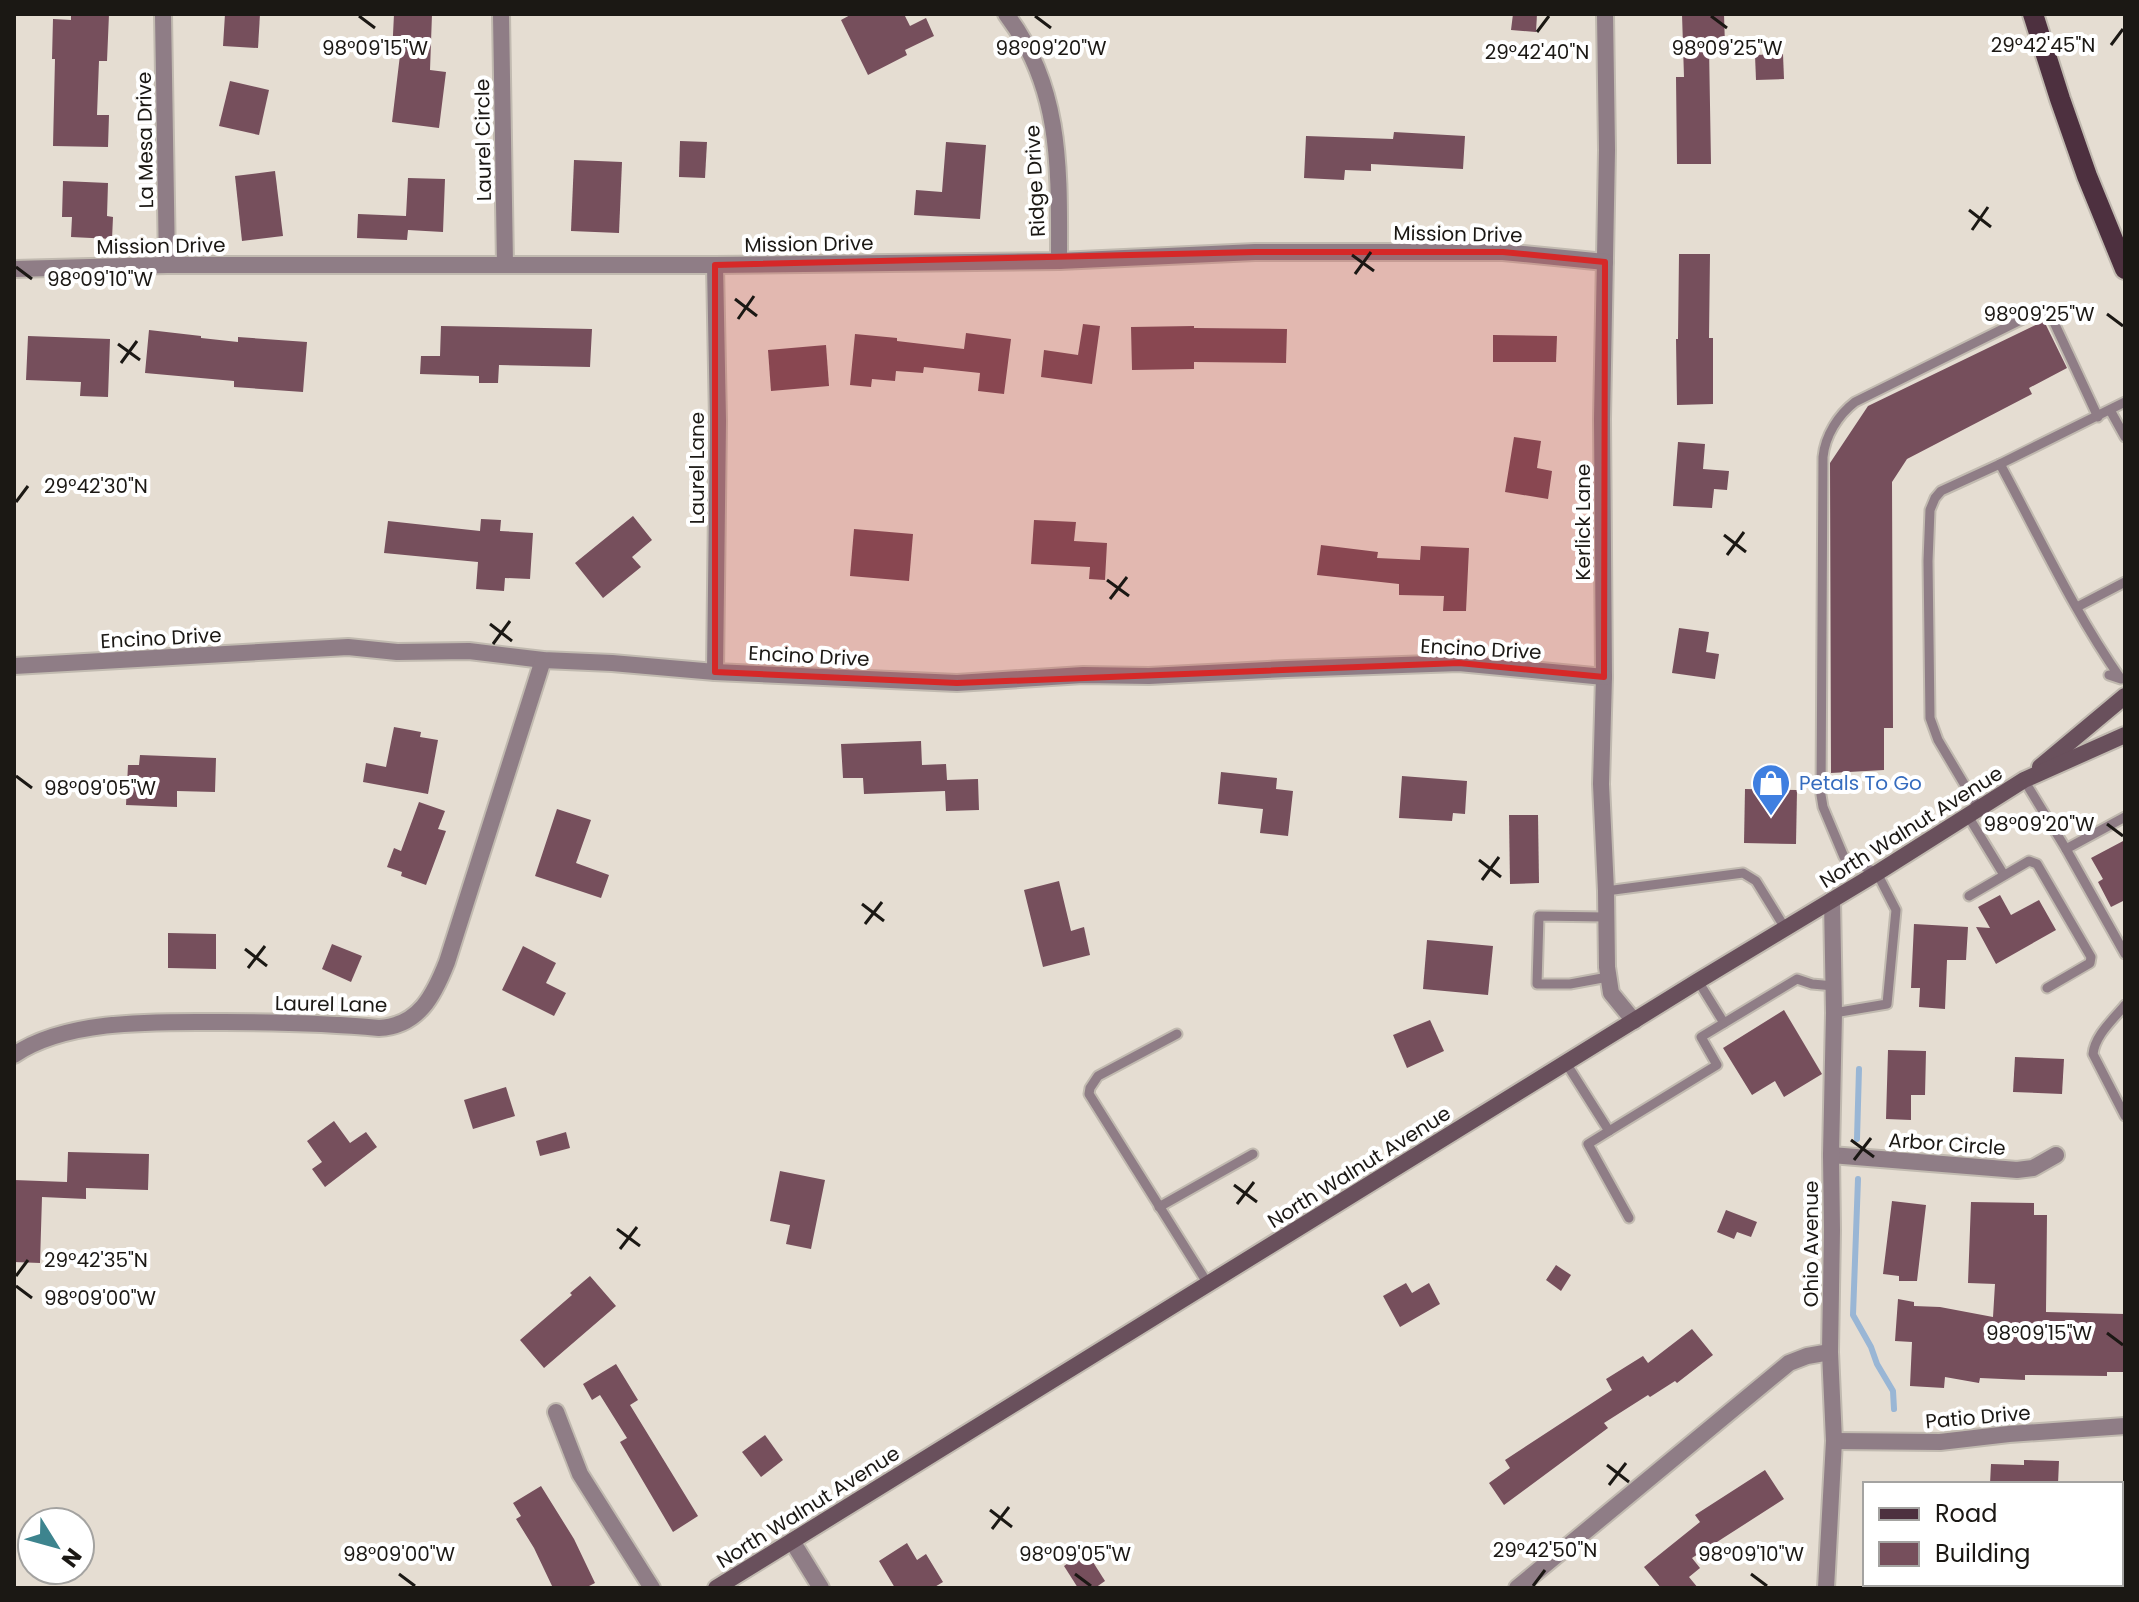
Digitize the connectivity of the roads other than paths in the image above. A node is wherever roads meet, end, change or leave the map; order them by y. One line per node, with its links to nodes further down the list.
1 (163, 14): 8 (street, La Mesa Drive)
2 (501, 14): 9 (street, Laurel Circle)
3 (1006, 14): 6 (street, Ridge Drive)
4 (1605, 14): 7 (street, Kerlick Lane)
5 (2033, 14): 12 (main road)
6 (1059, 261): 7 (street, Mission Drive); 10 (street, Mission Drive)
7 (1605, 262): 24 (street, Kerlick Lane)
8 (167, 265): 9 (street, Mission Drive); 11 (street, Mission Drive)
9 (505, 265): 10 (street, Mission Drive)
10 (715, 265): 22 (street, Laurel Lane)
11 (14, 269)
12 (2125, 269)
13 (2125, 402): 14 (lane)
14 (2110, 410): 15 (lane); 16 (lane)
15 (2098, 417): 17 (lane); 31 (lane)
16 (2125, 437)
17 (2000, 464): 19 (lane); 28 (lane)
18 (2125, 582): 19 (lane)
19 (2077, 607): 23 (lane)
20 (543, 660): 21 (street, Encino Drive); 22 (street, Encino Drive); 48 (street, Laurel Lane)
21 (14, 666)
22 (715, 672): 24 (street, Encino Drive)
23 (2109, 675)
24 (1604, 677): 33 (street, Kerlick Lane)
25 (2125, 696): 27 (main road, North Walnut Avenue)
26 (2125, 735): 27 (main road, North Walnut Avenue)
27 (2024, 780): 28 (main road, North Walnut Avenue); 30 (lane)
28 (1974, 812): 31 (main road, North Walnut Avenue); 32 (lane)
29 (2125, 817): 30 (lane)
30 (2066, 849): 38 (lane)
31 (1877, 873): 35 (main road, North Walnut Avenue); 44 (lane)
32 (2004, 875): 34 (lane); 42 (lane)
33 (1606, 891): 36 (street, Kerlick Lane); 37 (lane)
34 (1969, 896)
35 (1832, 900): 37 (main road, North Walnut Avenue); 41 (street, Ohio Avenue)
36 (1605, 917): 39 (street, Kerlick Lane); 39 (lane)
37 (1785, 928): 40 (main road, North Walnut Avenue)
38 (2125, 954)
39 (1608, 977): 45 (street, Kerlick Lane)
40 (1698, 981): 45 (main road, North Walnut Avenue); 46 (lane)
41 (1834, 986): 44 (street, Ohio Avenue); 46 (lane)
42 (2047, 988)
43 (2125, 1005): 50 (lane)
44 (1834, 1013): 53 (street, Ohio Avenue)
45 (1634, 1021): 49 (main road, North Walnut Avenue)
46 (1724, 1023): 51 (lane)
47 (1177, 1034): 55 (lane)
48 (14, 1055)
49 (1566, 1063): 51 (lane); 57 (main road, North Walnut Avenue)
50 (2125, 1116)
51 (1609, 1131): 56 (lane)
52 (1253, 1154): 55 (lane)
53 (1831, 1155): 54 (street, Arbor Circle); 58 (street, Ohio Avenue)
54 (2056, 1155)
55 (1159, 1207): 57 (lane)
56 (1629, 1218)
57 (1208, 1284): 62 (main road, North Walnut Avenue)
58 (1830, 1352): 61 (street, Ohio Avenue); 66 (street)
59 (556, 1412): 63 (street)
60 (2125, 1426): 61 (street, Patio Drive)
61 (1834, 1441): 67 (street, Ohio Avenue)
62 (792, 1541): 64 (main road, North Walnut Avenue); 65 (street)
63 (652, 1588)
64 (716, 1588)
65 (821, 1588)
66 (1517, 1588)
67 (1826, 1588)

